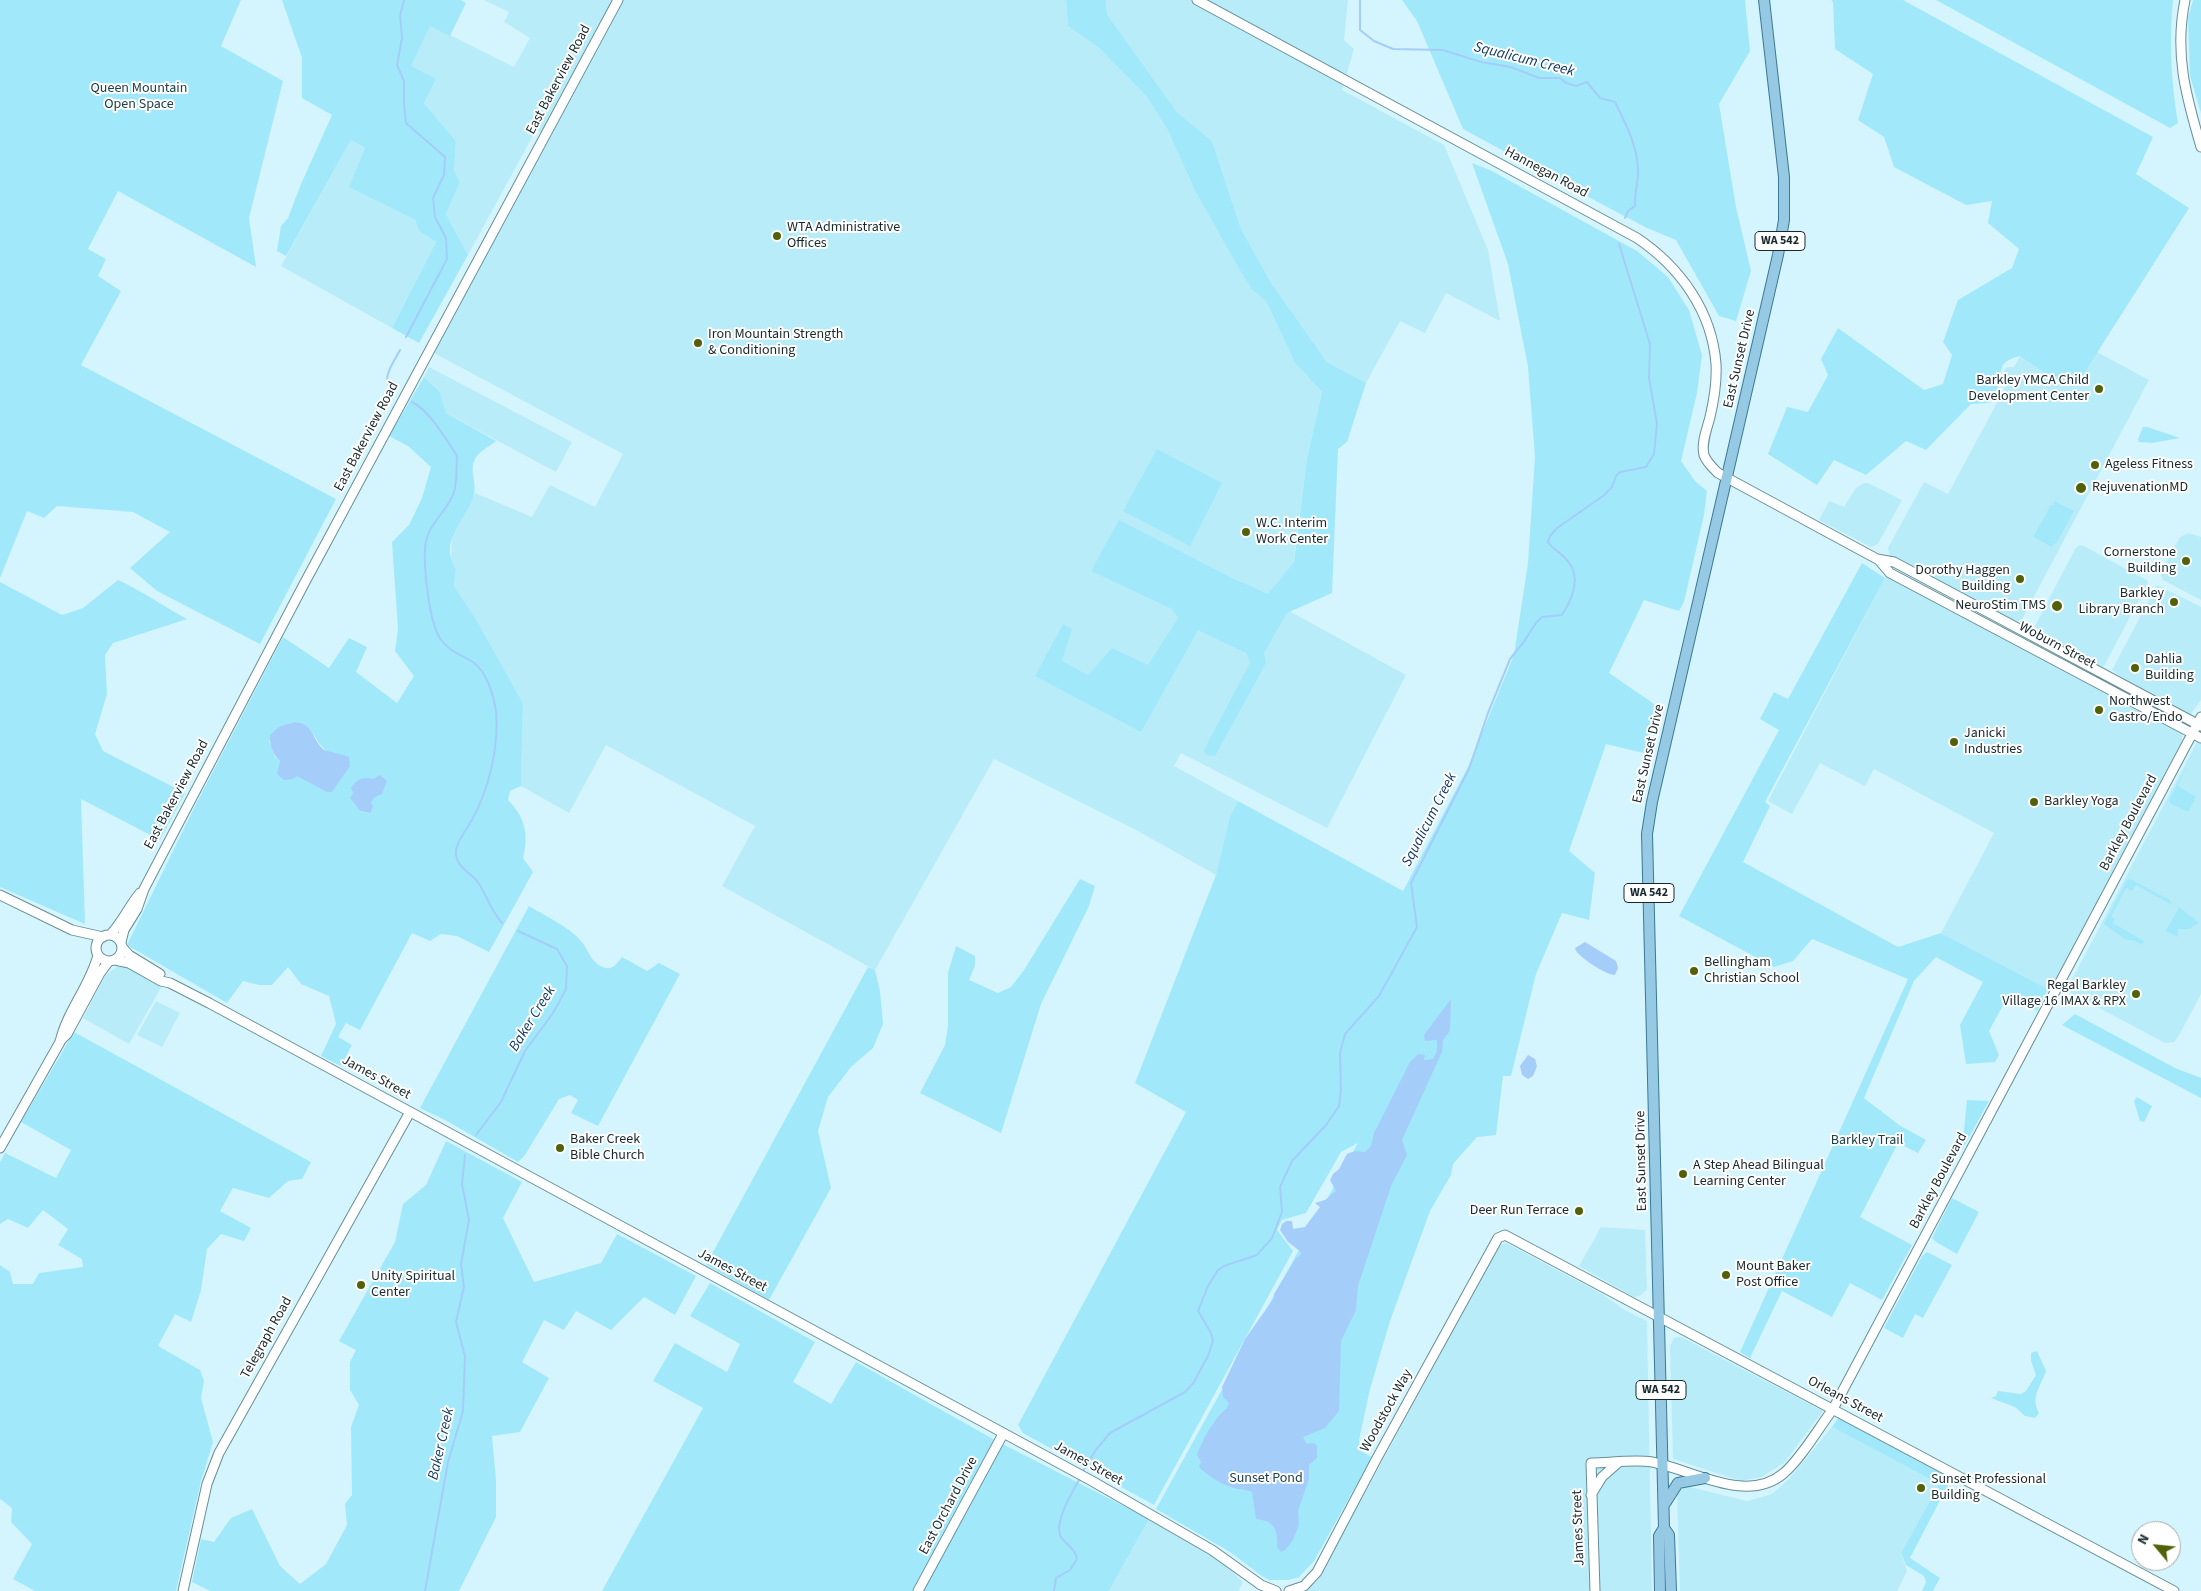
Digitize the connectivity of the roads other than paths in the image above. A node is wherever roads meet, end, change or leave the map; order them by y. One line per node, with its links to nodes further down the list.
1 (618, 0): 10 (main road, East Bakerview Road)
2 (1197, 0): 6 (main road, Hannegan Road)
3 (1764, 0): 6 (main road, East Sunset Drive / WA 542)
4 (2185, 0): 5 (main road)
5 (2201, 147)
6 (1726, 478): 7 (main road, Woburn Street); 22 (main road, East Sunset Drive / WA 542)
7 (1877, 559): 8 (main road, Woburn Street); 9 (main road, Woburn Street)
8 (2200, 723): 9 (main road, Barkley Boulevard)
9 (2197, 735): 23 (main road, Barkley Boulevard)
10 (144, 888): 13 (main road, East Bakerview Road); 14 (main road, East Bakerview Road)
11 (0, 895): 12 (main road)
12 (72, 930): 13 (main road); 15 (main road)
13 (106, 936): 14 (main road); 15 (main road)
14 (121, 945): 16 (main road); 17 (main road, James Street)
15 (97, 951): 16 (main road); 18 (main road)
16 (112, 960): 17 (main road, James Street); 18 (main road)
17 (170, 983): 19 (main road, James Street)
18 (60, 1042): 20 (main road)
19 (410, 1112): 24 (main road, James Street); 32 (main road, Telegraph Road)
20 (0, 1148)
21 (1502, 1235): 22 (main road, Orleans Street); 35 (main road, Woodstock Way)
22 (1659, 1316): 23 (main road, Orleans Street); 27 (main road, East Sunset Drive / WA 542)
23 (1833, 1409): 28 (main road, Barkley Boulevard); 39 (main road, Orleans Street)
24 (1003, 1434): 33 (main road, East Orchard Drive); 34 (main road, James Street)
25 (1619, 1462): 26 (main road, Barkley Boulevard); 27 (main road, Barkley Boulevard); 29 (main road)
26 (1591, 1463): 29 (main road, James Street)
27 (1663, 1464): 28 (main road, Barkley Boulevard); 30 (main road, East Sunset Drive / WA 542)
28 (1705, 1478): 30 (main road)
29 (1591, 1495): 36 (main road, James Street)
30 (1664, 1506): 31 (main road, East Sunset Drive / WA 542)
31 (1664, 1528): 37 (main road, East Sunset Drive / WA 542); 38 (main road, East Sunset Drive / WA 542)
32 (183, 1591)
33 (918, 1591)
34 (1276, 1591)
35 (1288, 1591)
36 (1595, 1591)
37 (1660, 1591)
38 (1671, 1591)
39 (2174, 1591)

